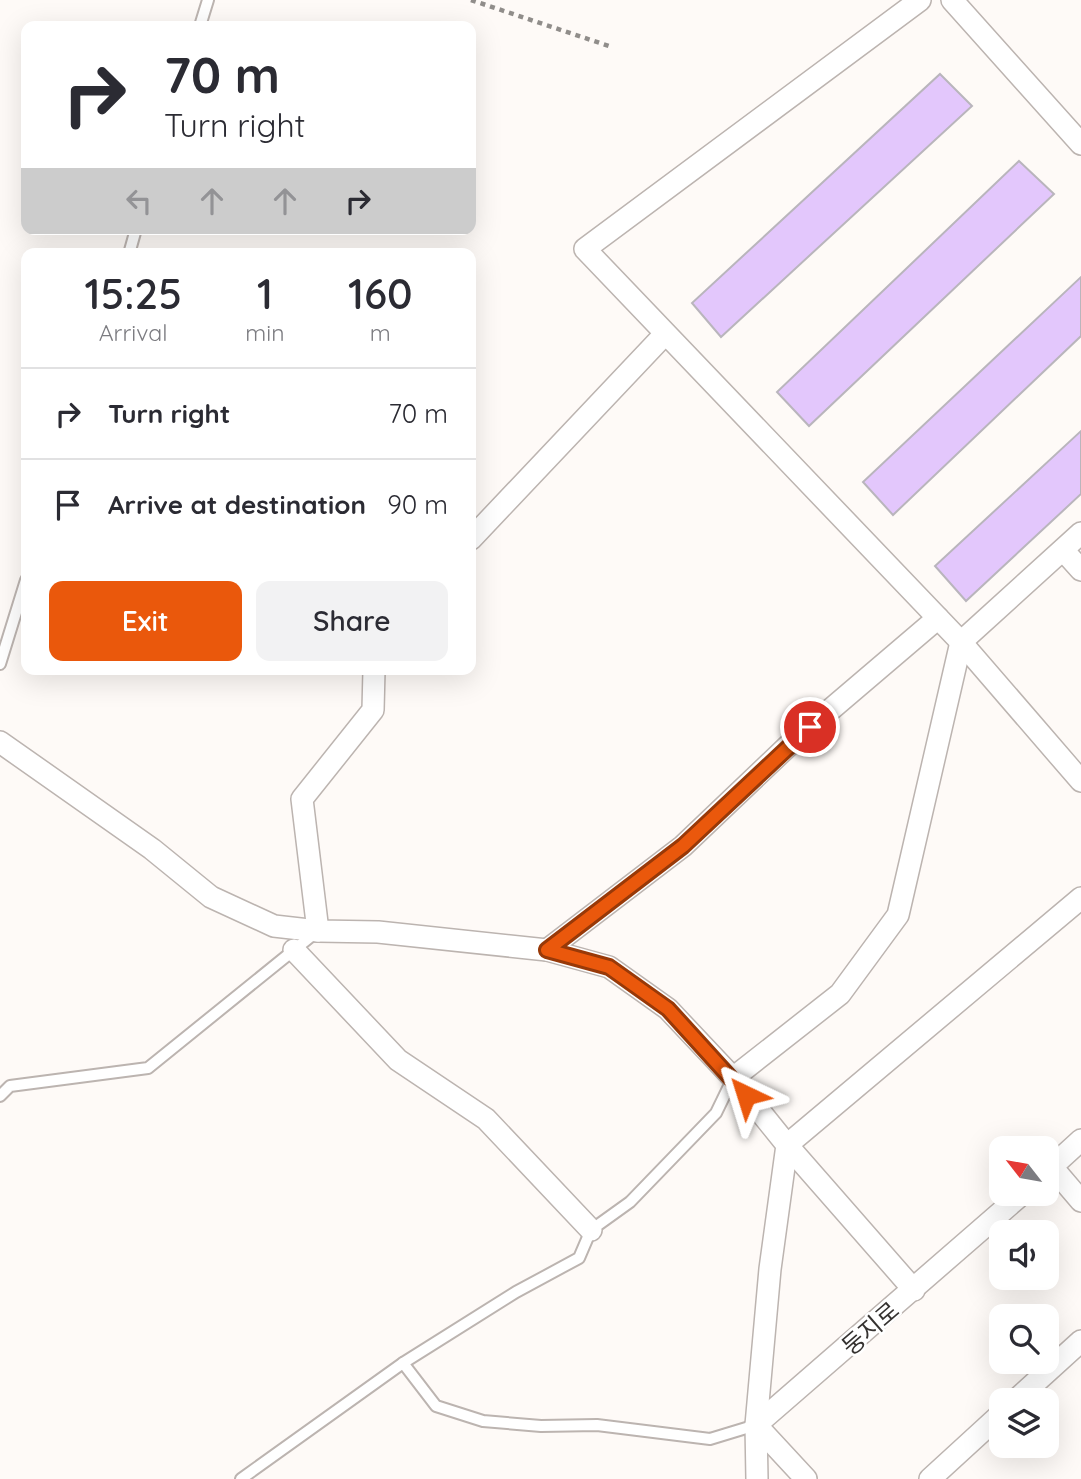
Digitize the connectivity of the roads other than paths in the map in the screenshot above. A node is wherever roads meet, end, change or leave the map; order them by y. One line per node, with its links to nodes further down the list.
1 (208, 0): 4 (lane)
2 (920, 0): 6 (street)
3 (952, 0): 5 (street)
4 (202, 21)
5 (1081, 145)
6 (666, 334): 8 (street); 12 (street)
7 (1081, 533): 9 (street)
8 (476, 534)
9 (1063, 550): 10 (street); 13 (street)
10 (1081, 570)
11 (21, 596): 14 (lane)
12 (938, 618): 13 (street); 21 (street)
13 (961, 642): 17 (street); 22 (street)
14 (0, 664)
15 (374, 675): 19 (street)
16 (0, 742): 19 (street)
17 (1081, 782)
18 (1081, 898): 25 (street)
19 (318, 931): 20 (lane); 21 (street)
20 (294, 950): 23 (lane); 30 (street)
21 (547, 950): 22 (street)
22 (733, 1078): 25 (street); 30 (lane)
23 (0, 1095)
24 (1081, 1140): 26 (street)
25 (787, 1145): 31 (street); 35 (street)
26 (1059, 1160)
27 (1059, 1179): 28 (street)
28 (1081, 1201)
29 (1008, 1206): 31 (street, 둥지로)
30 (591, 1230): 33 (lane)
31 (914, 1290): 35 (street, 둥지로)
32 (1081, 1341): 34 (street)
33 (403, 1363): 35 (lane); 37 (lane)
34 (1030, 1388)
35 (756, 1425): 38 (street); 39 (street)
36 (989, 1425): 40 (street)
37 (241, 1479)
38 (757, 1479)
39 (806, 1479)
40 (930, 1479)

